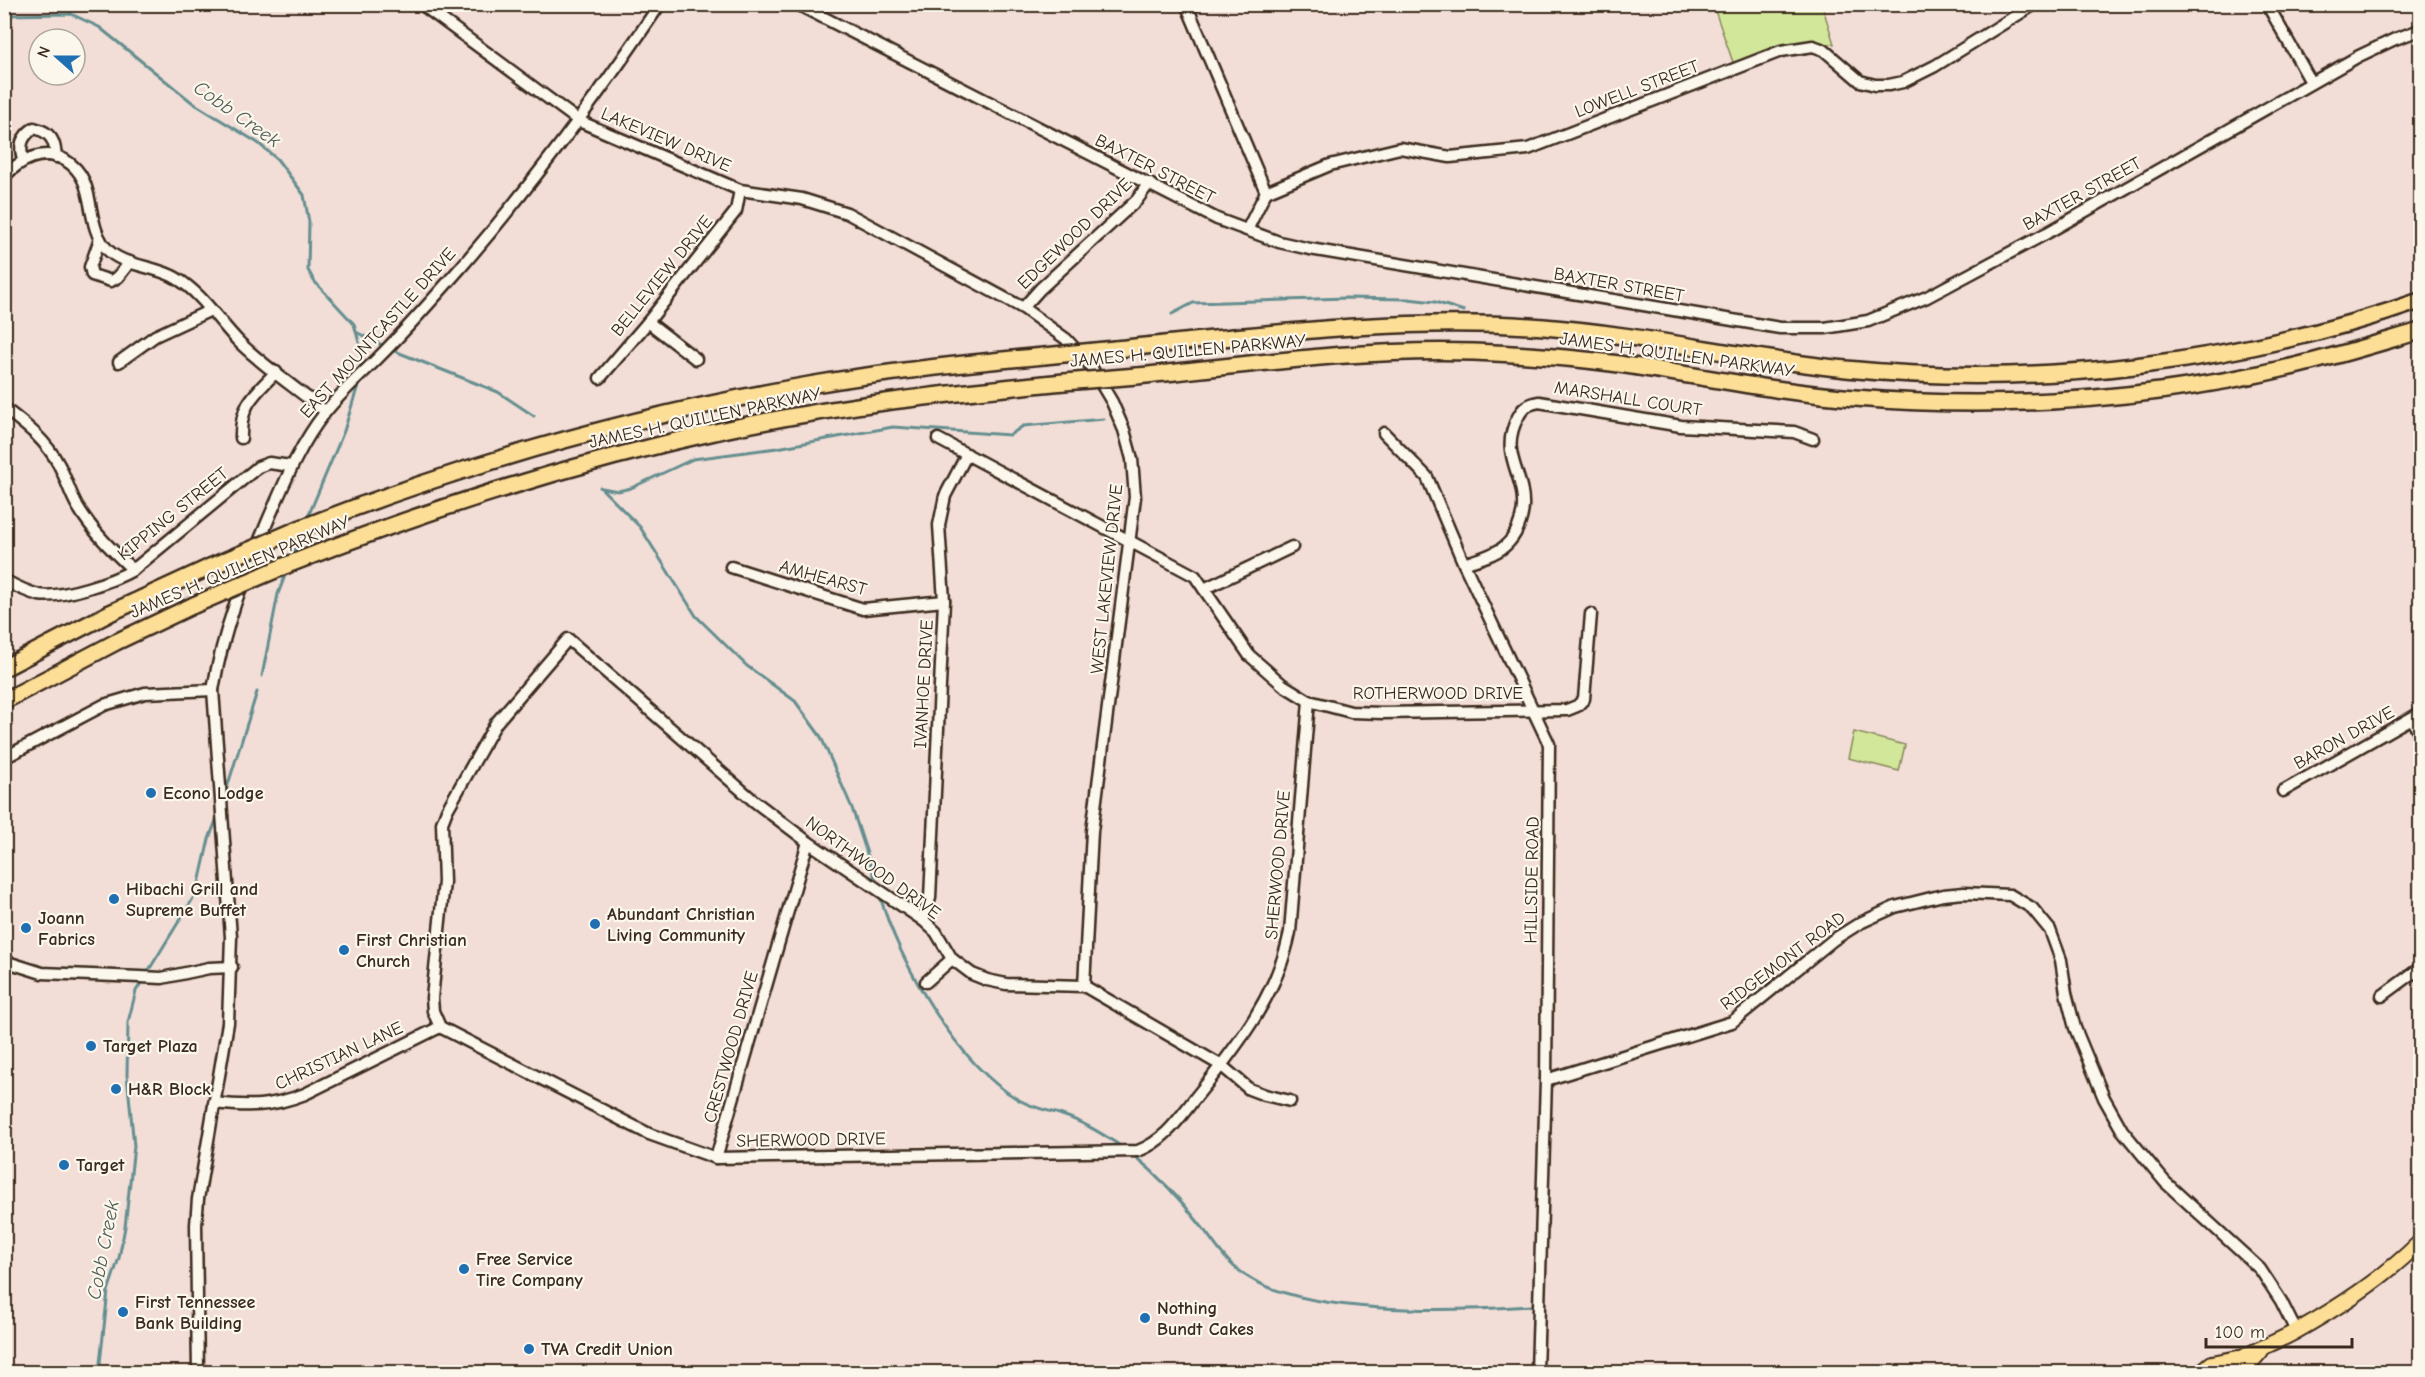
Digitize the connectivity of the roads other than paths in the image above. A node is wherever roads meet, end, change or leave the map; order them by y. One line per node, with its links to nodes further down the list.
1 (421, 4): 9 (street)
2 (660, 4): 9 (street, EAST MOUNTCASTLE DRIVE)
3 (796, 4): 13 (street, BAXTER STREET)
4 (1186, 4): 15 (street)
5 (2035, 4): 15 (street, LOWELL STREET)
6 (2267, 4): 8 (street)
7 (2421, 30): 8 (street, BAXTER STREET)
8 (2311, 82): 16 (street, BAXTER STREET)
9 (579, 121): 14 (street, LAKEVIEW DRIVE); 29 (street, EAST MOUNTCASTLE DRIVE)
10 (56, 157): 11 (street); 11 (street); 17 (street)
11 (24, 160): 12 (street)
12 (4, 177)
13 (1149, 183): 16 (street, BAXTER STREET); 20 (street, EDGEWOOD DRIVE)
14 (740, 190): 20 (street, WEST LAKEVIEW DRIVE); 22 (street, BELLEVIEW DRIVE)
15 (1266, 192): 16 (street)
16 (1247, 230)
17 (100, 239): 18 (street); 18 (street)
18 (130, 262): 21 (street)
19 (2421, 301): 45 (highway, JAMES H. QUILLEN PARKWAY, bridge)
20 (1023, 308): 36 (street, WEST LAKEVIEW DRIVE)
21 (211, 310): 25 (street); 26 (street)
22 (648, 322): 24 (street); 27 (street, BELLEVIEW DRIVE)
23 (2421, 331): 47 (highway, JAMES H. QUILLEN PARKWAY, bridge)
24 (696, 359)
25 (119, 362)
26 (276, 372): 29 (street); 31 (street)
27 (600, 378)
28 (4, 408): 40 (street)
29 (326, 411): 35 (street, EAST MOUNTCASTLE DRIVE)
30 (1384, 433): 38 (street, HILLSIDE ROAD)
31 (241, 438)
32 (938, 439): 34 (street, ROTHERWOOD DRIVE)
33 (1813, 439): 38 (street, MARSHALL COURT)
34 (967, 454): 36 (street, ROTHERWOOD DRIVE); 43 (street, IVANHOE DRIVE)
35 (291, 466): 40 (street, KIPPING STREET); 46 (street, EAST MOUNTCASTLE DRIVE)
36 (1131, 543): 42 (street, ROTHERWOOD DRIVE); 61 (street, WEST LAKEVIEW DRIVE)
37 (1292, 547): 42 (street)
38 (1464, 564): 49 (street, HILLSIDE ROAD)
39 (730, 567): 43 (street, AMHEARST)
40 (133, 570): 41 (street, KIPPING STREET)
41 (4, 580)
42 (1204, 589): 48 (street, ROTHERWOOD DRIVE)
43 (944, 601): 55 (street, IVANHOE DRIVE)
44 (1591, 614): 49 (street, ROTHERWOOD DRIVE)
45 (4, 668)
46 (213, 690): 52 (street); 58 (street, EAST MOUNTCASTLE DRIVE)
47 (4, 701)
48 (1309, 701): 49 (street, ROTHERWOOD DRIVE); 64 (street, SHERWOOD DRIVE)
49 (1532, 709): 65 (street, HILLSIDE ROAD)
50 (2416, 716): 51 (street); 53 (street, BARON DRIVE)
51 (2421, 733)
52 (4, 759)
53 (2283, 791)
54 (808, 842): 55 (street, NORTHWOOD DRIVE); 63 (street, NORTHWOOD DRIVE); 68 (street, CRESTWOOD DRIVE)
55 (923, 920): 56 (street, NORTHWOOD DRIVE)
56 (952, 959): 60 (street); 61 (street, NORTHWOOD DRIVE)
57 (4, 961): 58 (street)
58 (232, 967): 67 (street, EAST MOUNTCASTLE DRIVE)
59 (2421, 968): 62 (street)
60 (926, 982)
61 (1084, 986): 64 (street)
62 (2382, 996)
63 (440, 1027): 67 (street, CHRISTIAN LANE); 68 (street, SHERWOOD DRIVE)
64 (1222, 1066): 66 (street); 68 (street, SHERWOOD DRIVE)
65 (1546, 1080): 70 (street, RIDGEMONT ROAD); 74 (street, HILLSIDE ROAD)
66 (1290, 1101)
67 (214, 1103): 73 (street, EAST MOUNTCASTLE DRIVE)
68 (716, 1158)
69 (2421, 1242): 70 (main road)
70 (2296, 1331): 71 (main road)
71 (2262, 1349): 72 (main road); 77 (main road)
72 (2240, 1357): 75 (main road); 76 (main road)
73 (198, 1372)
74 (1537, 1372)
75 (2201, 1372)
76 (2222, 1372)
77 (2243, 1372)

